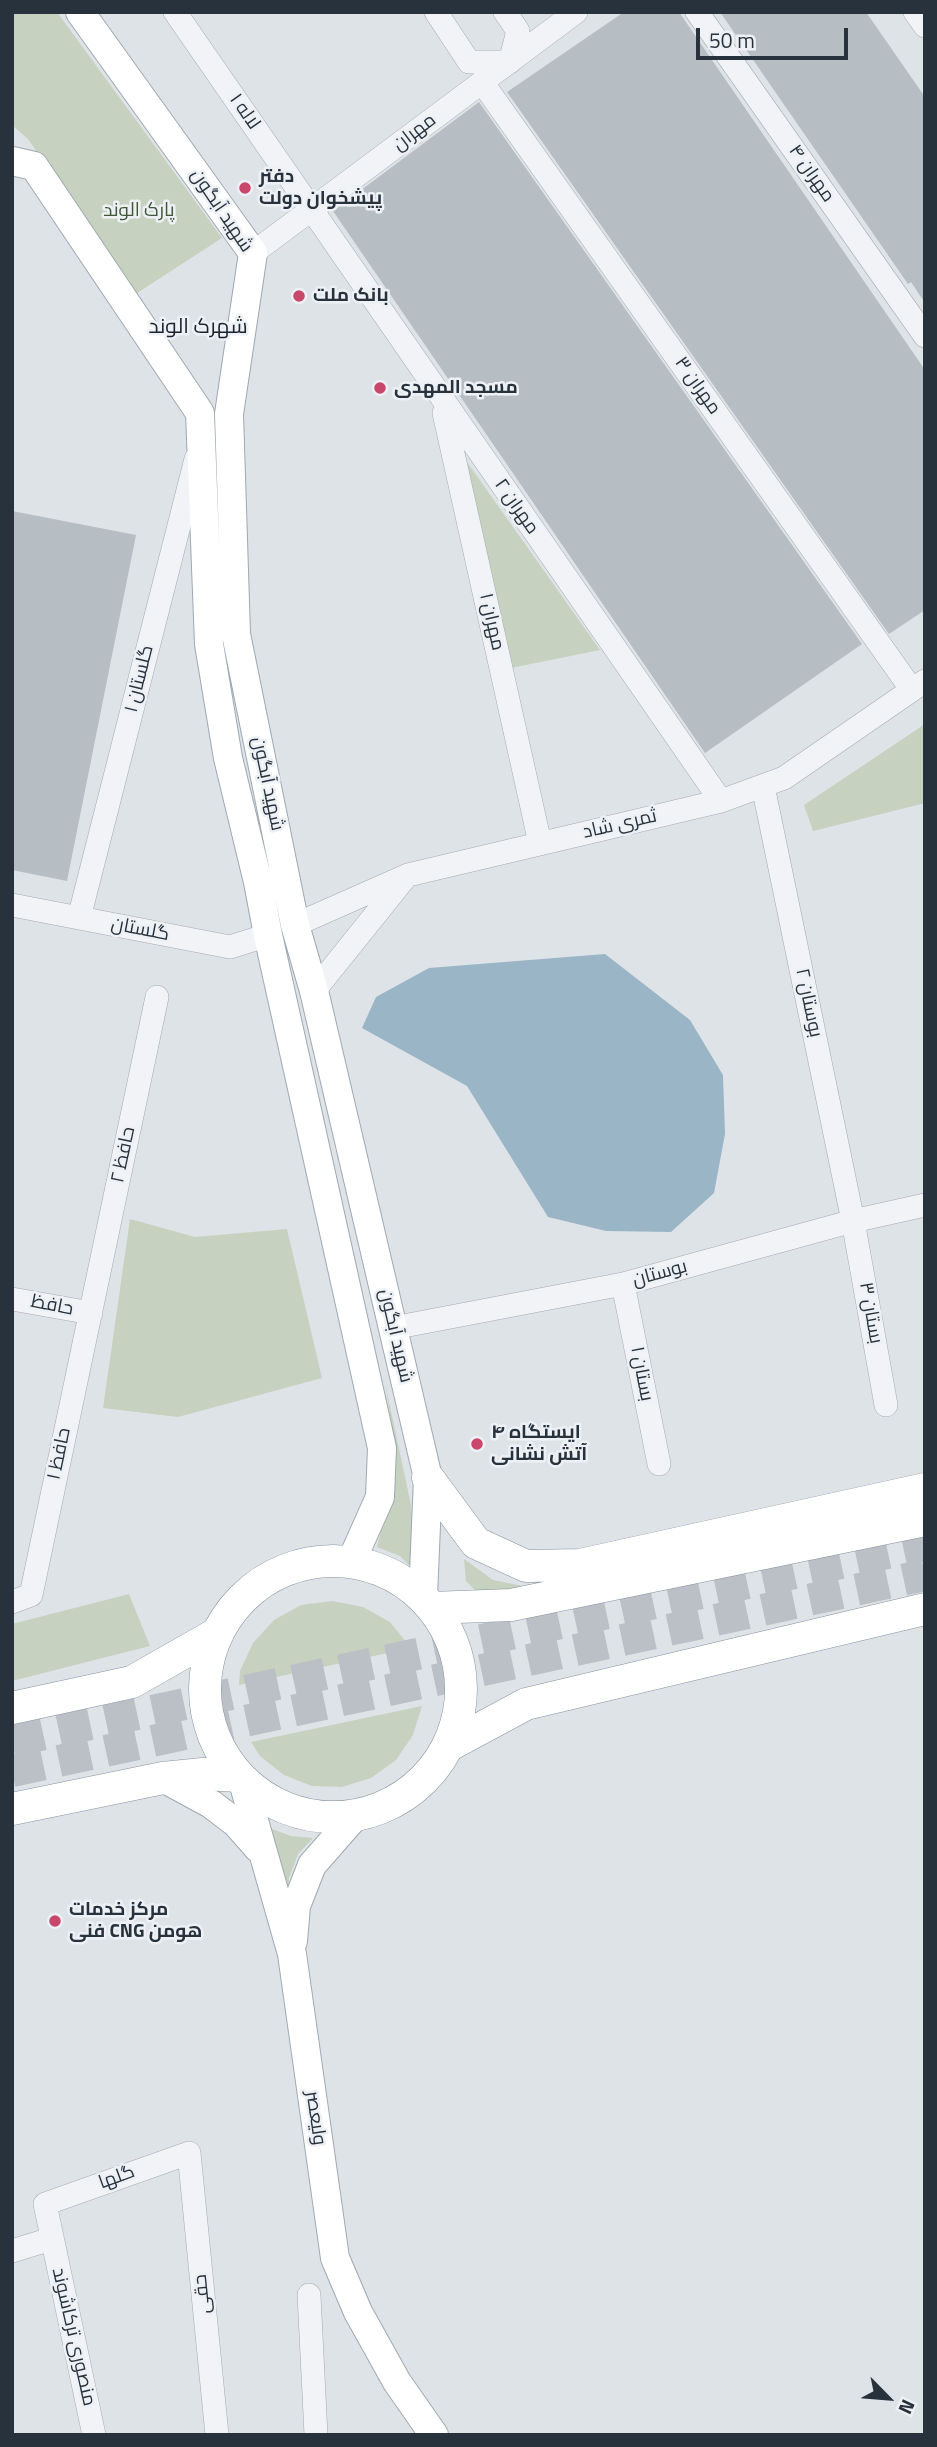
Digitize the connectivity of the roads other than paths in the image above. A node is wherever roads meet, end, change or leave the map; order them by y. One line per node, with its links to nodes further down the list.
1 (80, 12): 13 (main road, شهید آبگون)
2 (175, 12): 12 (street, لاله ۱)
3 (436, 12): 9 (street)
4 (505, 12): 9 (street)
5 (576, 12): 9 (street, مهران)
6 (697, 12): 14 (street, مهران ۴)
7 (915, 12): 8 (street)
8 (925, 26)
9 (510, 62): 10 (street, مهران)
10 (482, 82): 12 (street, مهران); 20 (street, مهران ۳)
11 (12, 161): 17 (main road, شهید آبگون)
12 (313, 211): 13 (street, مهران); 16 (street, مهران ۲)
13 (253, 253): 15 (main road, شهید آبگون)
14 (925, 336)
15 (232, 392): 17 (main road); 18 (main road, شهید آبگون)
16 (441, 401): 22 (street, مهران ۲); 23 (street, ۱ مهران)
17 (194, 402): 19 (main road, شهید آبگون)
18 (230, 437): 19 (main road); 27 (main road, شهید آبگون)
19 (201, 439): 26 (street, گلستان ۱); 28 (main road, شهید آبگون)
20 (918, 686): 21 (street, ثمری شاد)
21 (763, 786): 22 (street, ثمری شاد); 34 (street, بوستان ۲)
22 (722, 801): 23 (street, ثمری شاد)
23 (540, 843): 24 (street, ثمری شاد)
24 (408, 875): 27 (street, ثمری شاد); 29 (street)
25 (12, 905): 26 (street, گلستان)
26 (79, 918): 28 (street, گلستان)
27 (295, 925): 29 (main road, شهید آبگون)
28 (268, 935): 32 (main road, شهید آبگون)
29 (314, 991): 31 (main road, شهید آبگون)
30 (157, 997): 37 (street, حافظ ۲)
31 (355, 1167): 32 (main road); 38 (main road, شهید آبگون)
32 (321, 1176): 44 (main road, شهید آبگون)
33 (925, 1205): 34 (street, بوستان)
34 (853, 1221): 35 (street, بوستان); 39 (street, بستان ۳)
35 (624, 1284): 38 (street, بوستان); 40 (street, بستان ۱)
36 (12, 1298): 37 (street, حافظ)
37 (91, 1313): 45 (street, حافظ ۱)
38 (393, 1328): 41 (main road, شهید آبگون)
39 (886, 1405)
40 (659, 1464)
41 (428, 1478): 42 (highway); 46 (main road, شهید آبگون)
42 (925, 1489)
43 (925, 1520): 46 (highway)
44 (351, 1562): 46 (highway); 48 (highway)
45 (22, 1598)
46 (427, 1603): 50 (highway)
47 (925, 1609): 50 (highway)
48 (218, 1633): 49 (highway); 52 (highway)
49 (12, 1708)
50 (448, 1746): 54 (highway)
51 (163, 1778): 52 (highway); 53 (highway); 55 (main road)
52 (241, 1779): 54 (highway); 55 (main road, ولیعصر)
53 (12, 1809)
54 (355, 1816): 56 (main road)
55 (263, 1855): 56 (main road, ولیعصر)
56 (292, 1954): 65 (main road, ولیعصر)
57 (189, 2153): 58 (street, گلها); 63 (street, حقی)
58 (45, 2204): 59 (street, منصوری ترکاشوند)
59 (51, 2239): 60 (street); 62 (street, منصوری ترکاشوند)
60 (12, 2251)
61 (309, 2295): 64 (street)
62 (94, 2435)
63 (217, 2435)
64 (316, 2435)
65 (434, 2435)

